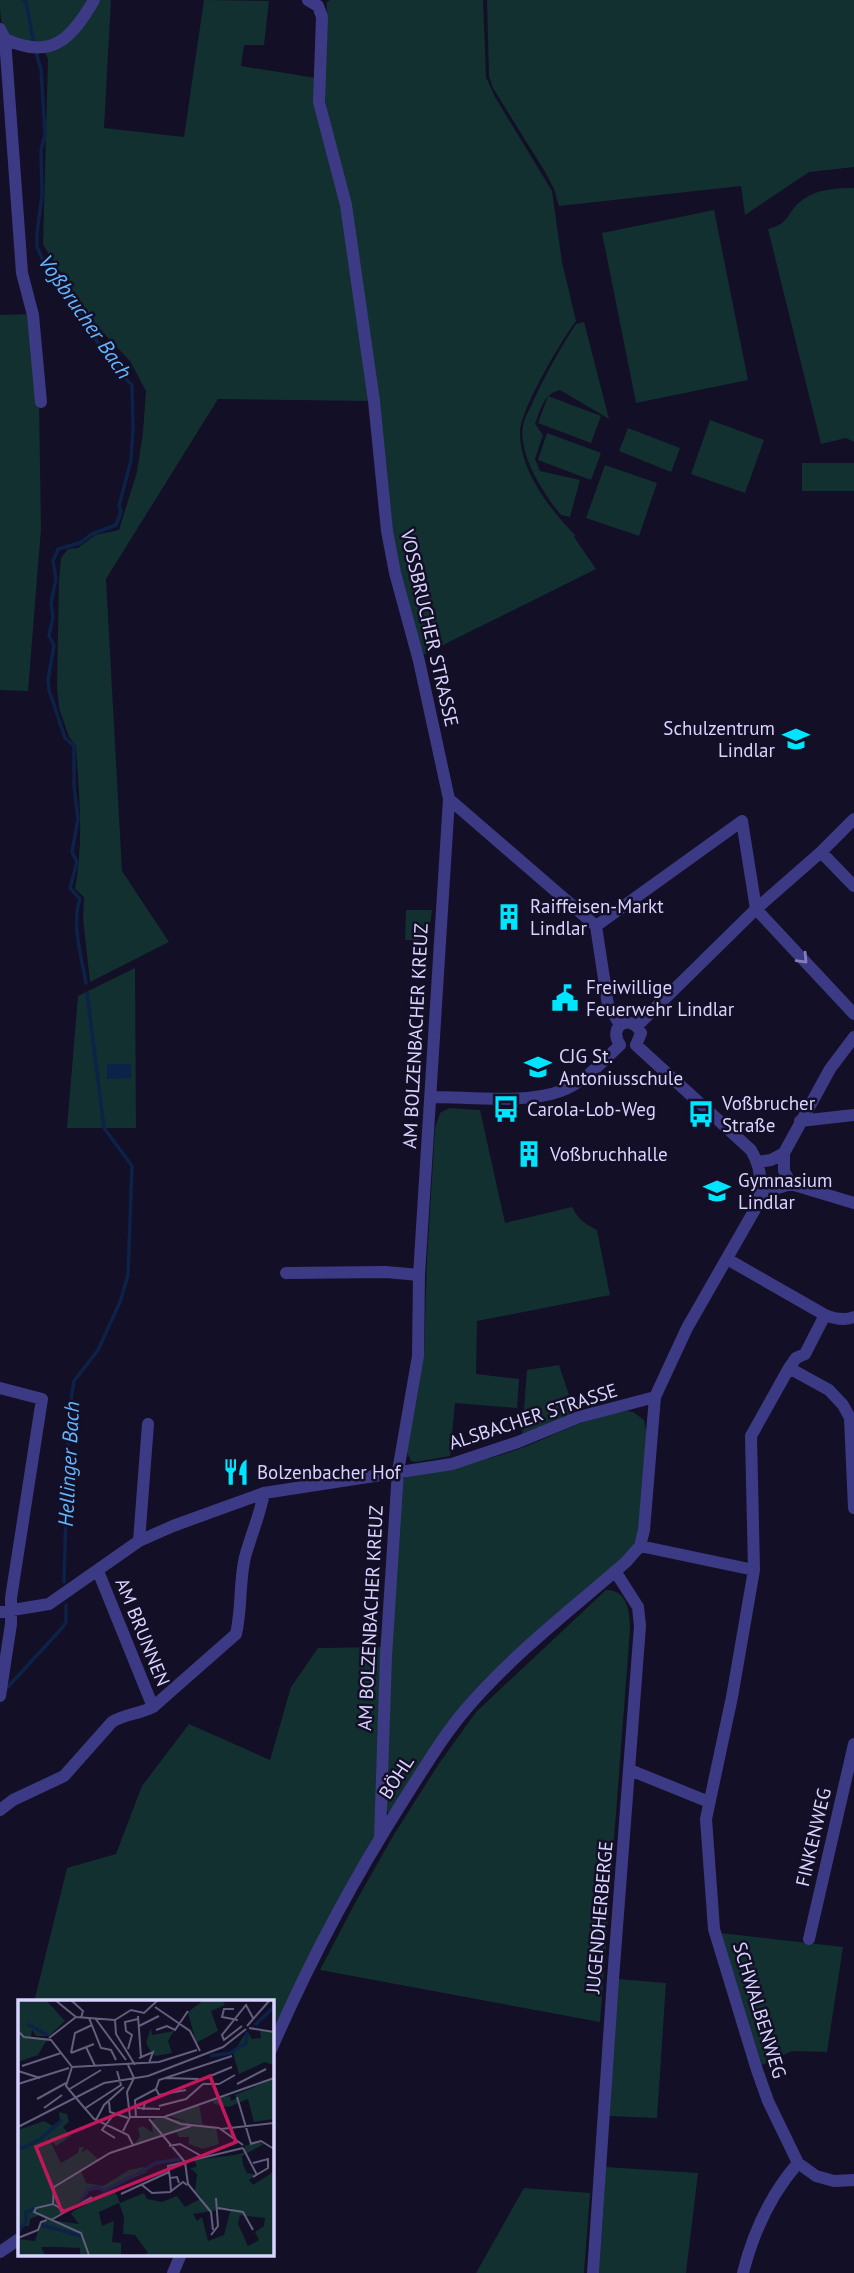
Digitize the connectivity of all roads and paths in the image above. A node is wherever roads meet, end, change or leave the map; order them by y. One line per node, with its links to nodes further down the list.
1 (94, 0): 3 (street)
2 (313, 3): 5 (street, VOSSBRUCHER STRASSE)
3 (3, 34): 4 (street)
4 (41, 402)
5 (449, 799): 10 (street); 17 (street, AM BOLZENBACHER KREUZ)
6 (854, 819): 7 (street)
7 (821, 852): 8 (street); 9 (street)
8 (854, 886)
9 (756, 909): 10 (street); 11 (street, one-way to 11); 13 (street)
10 (596, 926): 12 (street)
11 (854, 1014)
12 (620, 1026): 13 (street); 15 (street)
13 (637, 1026): 16 (street)
14 (854, 1037): 19 (street)
15 (620, 1045): 16 (street); 17 (street)
16 (636, 1045): 21 (street)
17 (432, 1097): 27 (street, AM BOLZENBACHER KREUZ)
18 (854, 1115): 19 (street)
19 (800, 1121): 20 (street)
20 (784, 1153): 21 (street); 22 (street)
21 (759, 1168): 23 (street)
22 (791, 1184): 23 (street); 24 (street)
23 (761, 1193): 25 (street)
24 (854, 1203)
25 (727, 1259): 28 (street); 32 (street)
26 (286, 1273): 27 (street)
27 (419, 1275): 34 (street, AM BOLZENBACHER KREUZ)
28 (825, 1315): 29 (street); 30 (street, SCHWALBENWEG)
29 (854, 1317)
30 (789, 1368): 36 (street); 39 (street, SCHWALBENWEG)
31 (0, 1388): 42 (street)
32 (655, 1397): 34 (street, ALSBACHER STRASSE); 38 (street)
33 (148, 1424): 37 (street)
34 (398, 1471): 35 (street, ALSBACHER STRASSE); 49 (street, AM BOLZENBACHER KREUZ)
35 (264, 1493): 37 (street, ALSBACHER STRASSE); 44 (street)
36 (854, 1508)
37 (139, 1541): 40 (street, ALSBACHER STRASSE)
38 (640, 1546): 39 (street); 41 (street, BÖHL)
39 (754, 1570): 47 (street, SCHWALBENWEG)
40 (98, 1571): 42 (street, ALSBACHER STRASSE); 44 (street, AM BRUNNEN)
41 (615, 1571): 46 (street, JUGENDHERBERGE); 49 (street, BÖHL)
42 (5, 1612): 43 (street)
43 (0, 1696)
44 (153, 1707): 48 (street)
45 (854, 1744): 50 (street, FINKENWEG)
46 (630, 1770): 47 (street); 58 (street, JUGENDHERBERGE)
47 (709, 1802): 52 (street, SCHWALBENWEG)
48 (0, 1810)
49 (380, 1838): 51 (street, BÖHL)
50 (809, 1939)
51 (273, 2046)
52 (798, 2163): 53 (street); 59 (street)
53 (854, 2180)
54 (18, 2240): 55 (street)
55 (0, 2252)
56 (180, 2256): 57 (street)
57 (173, 2273)
58 (593, 2273)
59 (743, 2273)

